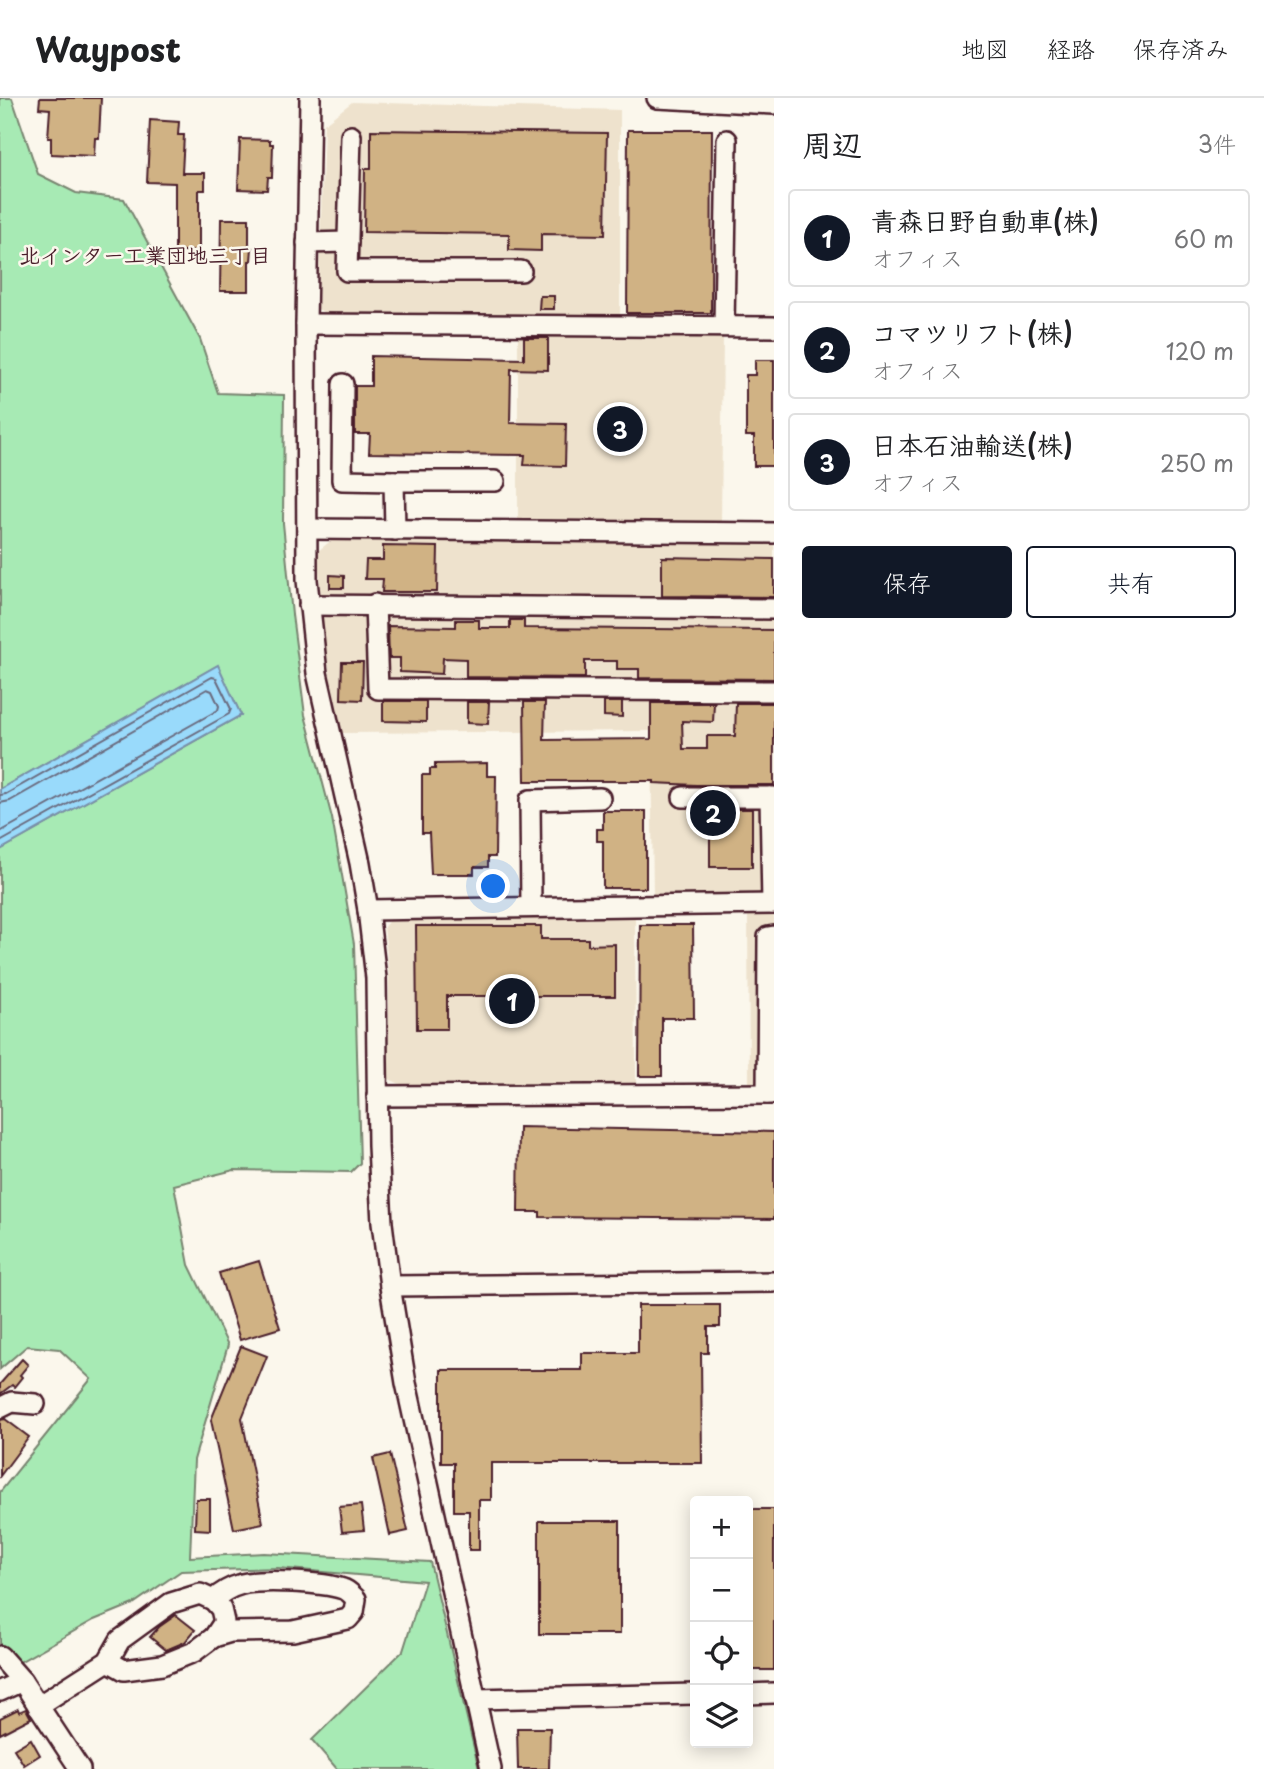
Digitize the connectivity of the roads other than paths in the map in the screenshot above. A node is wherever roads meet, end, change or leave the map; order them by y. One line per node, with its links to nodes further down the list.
1 (310, 98): 7 (street)
2 (657, 98): 3 (street)
3 (774, 104)
4 (351, 136): 6 (street)
5 (727, 140): 10 (street)
6 (348, 242): 7 (street); 8 (street)
7 (307, 243): 9 (street)
8 (521, 271)
9 (306, 324): 10 (street); 15 (street)
10 (724, 326): 11 (street)
11 (774, 327)
12 (342, 384): 13 (street)
13 (394, 481): 14 (street); 16 (street)
14 (495, 481)
15 (307, 529): 16 (street); 19 (street)
16 (396, 530): 17 (street)
17 (774, 533)
18 (375, 604): 19 (street); 20 (street); 21 (street)
19 (309, 605): 27 (street)
20 (774, 609)
21 (774, 691)
22 (683, 797): 23 (street)
23 (772, 797): 25 (street)
24 (600, 799): 26 (street)
25 (773, 904): 26 (street)
26 (531, 907): 27 (street)
27 (368, 909): 31 (street)
28 (774, 936): 29 (street)
29 (771, 1062): 30 (street)
30 (771, 1094): 31 (street)
31 (377, 1096): 33 (street)
32 (774, 1282): 33 (street)
33 (390, 1286): 45 (street)
34 (35, 1404): 35 (street)
35 (0, 1408)
36 (213, 1600): 37 (street); 37 (street); 39 (street)
37 (215, 1637): 39 (street)
38 (0, 1656): 40 (street)
39 (108, 1661): 46 (street)
40 (22, 1681): 41 (street); 46 (street)
41 (0, 1691)
42 (753, 1693): 43 (street)
43 (774, 1693)
44 (690, 1694): 45 (street)
45 (476, 1699): 48 (street)
46 (38, 1706): 47 (street)
47 (80, 1769)
48 (491, 1769)

